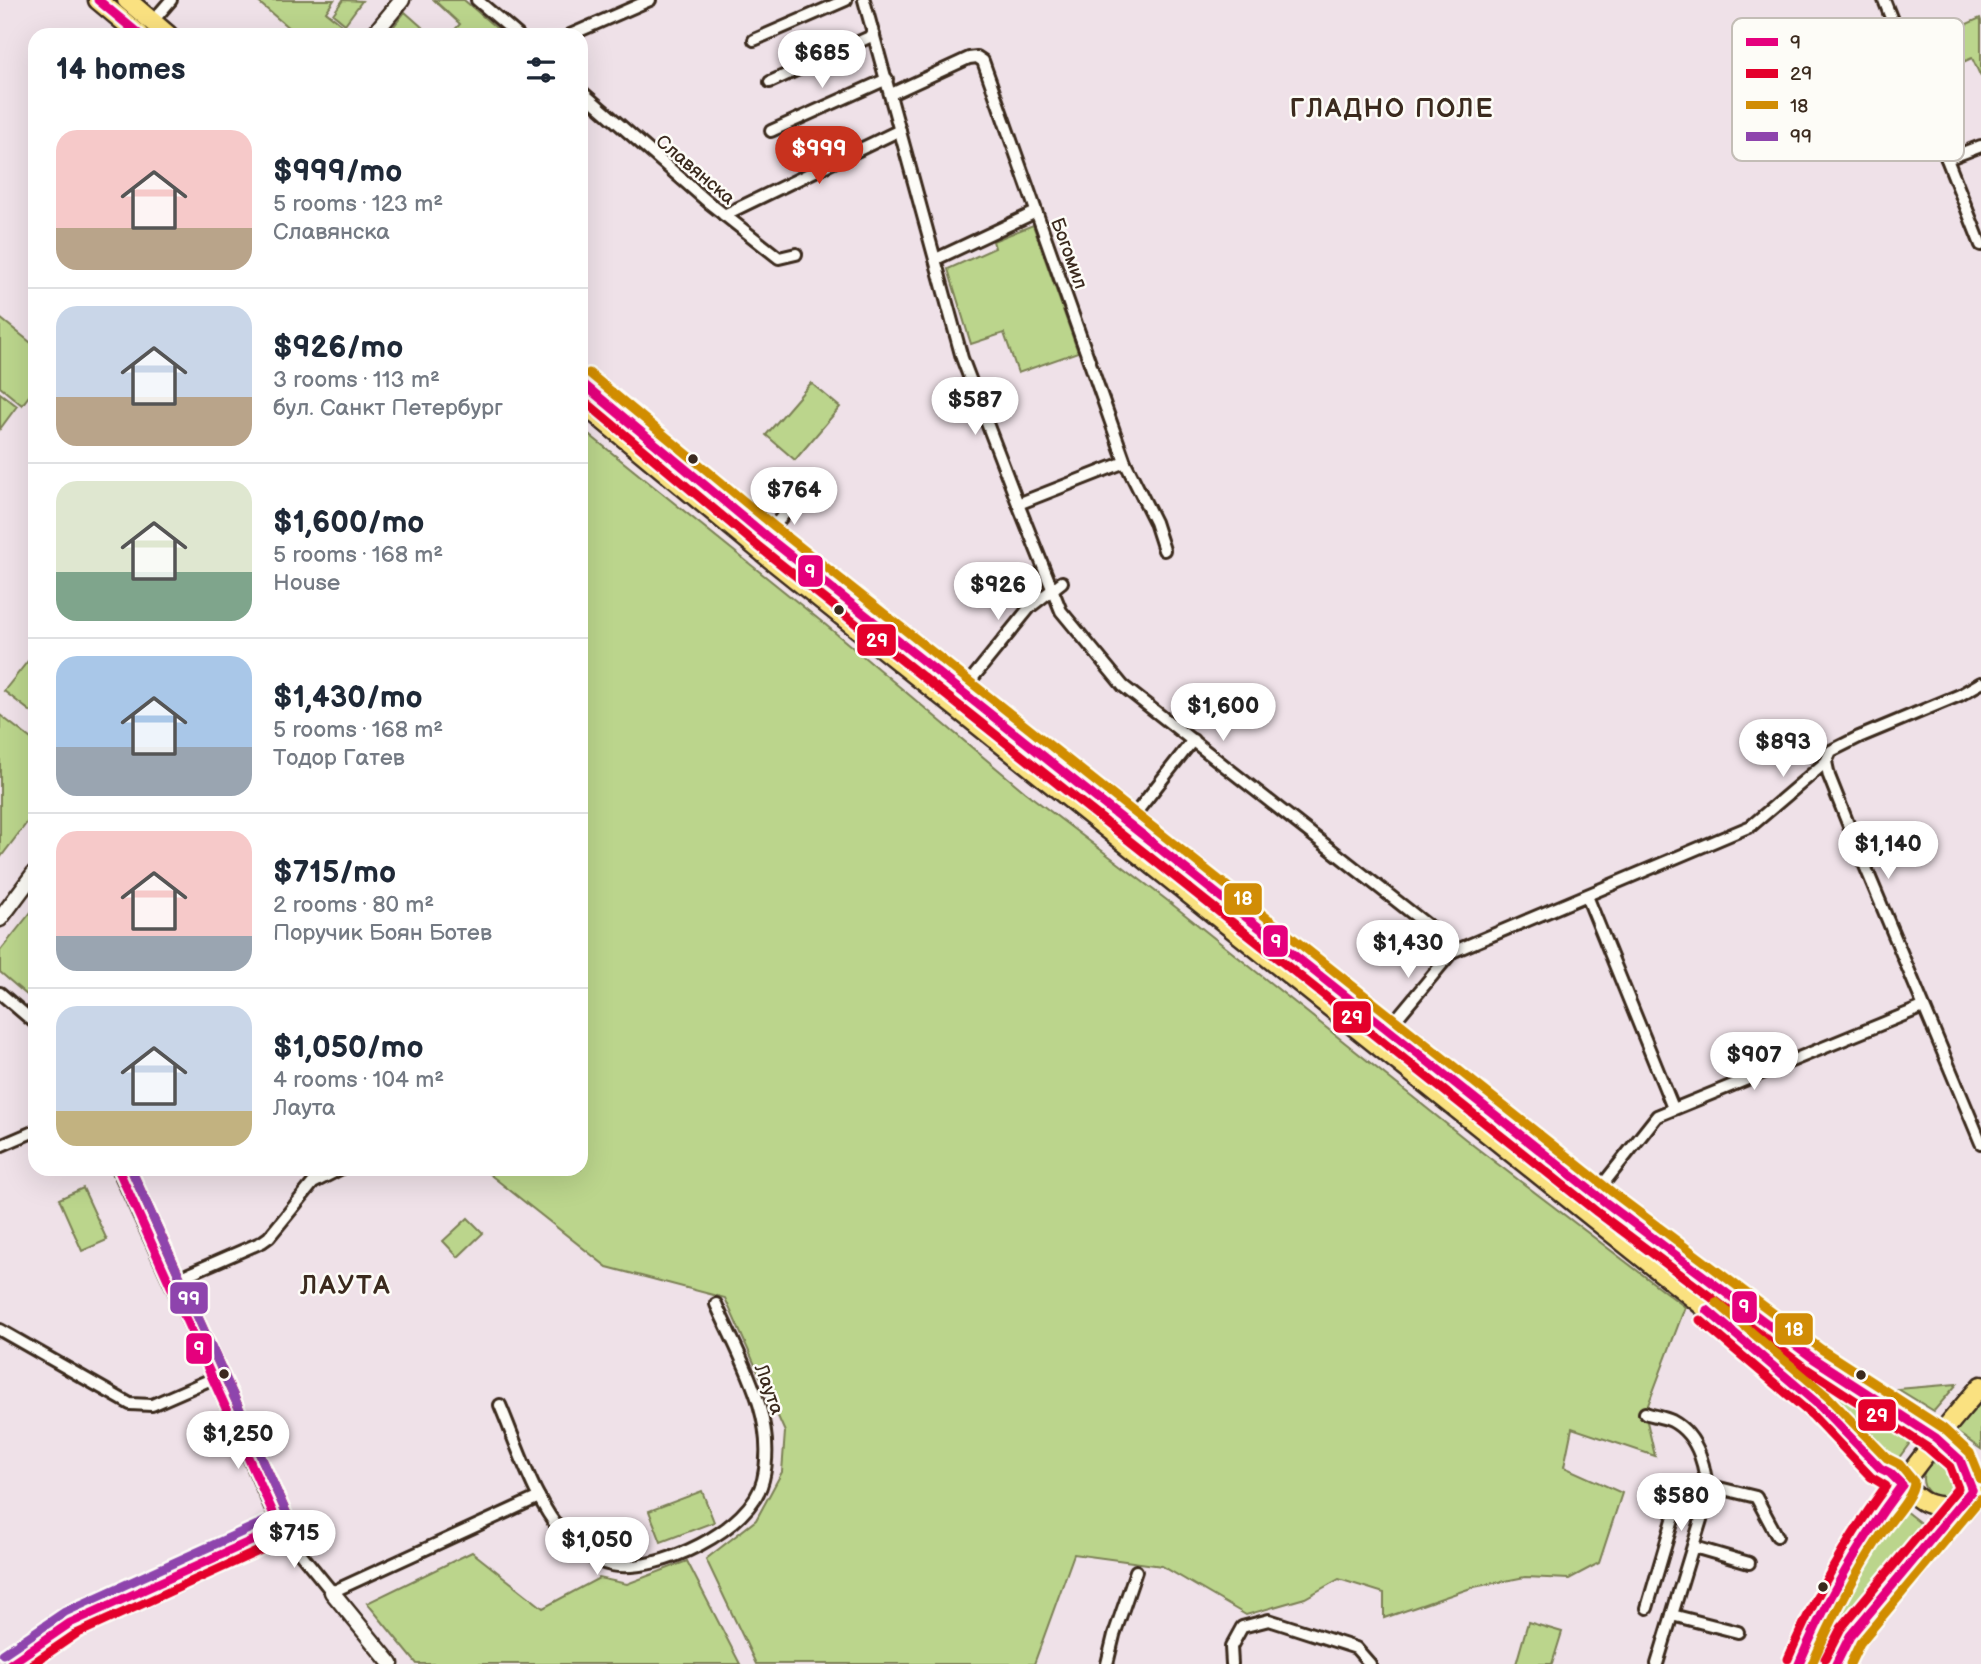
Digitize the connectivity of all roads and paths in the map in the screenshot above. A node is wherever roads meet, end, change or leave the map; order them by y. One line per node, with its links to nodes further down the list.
1 (98, 0): 11 (main road)
2 (127, 0): 11 (main road)
3 (171, 0): 11 (street)
4 (402, 0): 12 (street)
5 (477, 0): 13 (street)
6 (650, 0): 14 (street)
7 (846, 0): 16 (street)
8 (864, 0): 15 (street)
9 (1884, 0): 10 (street)
10 (1891, 18)
11 (146, 28)
12 (379, 28)
13 (510, 28)
14 (586, 28)
15 (874, 35): 17 (street); 18 (street)
16 (754, 40)
17 (887, 79): 19 (street); 22 (street)
18 (770, 82)
19 (891, 94): 21 (street); 26 (street, Богомил)
20 (588, 97): 27 (street, Славянска)
21 (900, 130): 27 (street); 30 (street)
22 (771, 131)
23 (1981, 146): 24 (street)
24 (1964, 152)
25 (1948, 161): 28 (street)
26 (1036, 212): 30 (street); 33 (street, Богомил)
27 (724, 215): 29 (street, Славянска)
28 (1981, 245)
29 (796, 254)
30 (936, 259): 35 (street)
31 (588, 388): 36 (main road)
32 (588, 407): 36 (main road)
33 (1125, 461): 35 (street); 37 (street, Богомил)
34 (797, 498): 36 (street)
35 (1018, 505): 39 (street)
36 (762, 542): 41 (main road); 70 (main road)
37 (1164, 550)
38 (1062, 582): 39 (street)
39 (1052, 589): 41 (street); 42 (street)
40 (1981, 683): 43 (street)
41 (962, 691): 44 (main road)
42 (1193, 740): 44 (street); 48 (street)
43 (1826, 762): 46 (street); 50 (street)
44 (1128, 823): 52 (main road)
45 (28, 881): 47 (street)
46 (1587, 896): 48 (street); 53 (street)
47 (0, 919)
48 (1452, 952): 52 (street)
49 (0, 993): 51 (street)
50 (1923, 1007): 53 (street); 55 (street)
51 (28, 1017)
52 (1388, 1029): 59 (main road)
53 (1673, 1108): 59 (street)
54 (28, 1134): 56 (street)
55 (1981, 1143)
56 (0, 1146)
57 (121, 1176): 60 (street)
58 (327, 1176): 60 (street)
59 (1596, 1194): 67 (main road)
60 (170, 1282): 63 (street)
61 (716, 1304): 72 (street, Лаута)
62 (0, 1330): 63 (street)
63 (214, 1378): 74 (street)
64 (1981, 1386): 67 (main road)
65 (500, 1405): 72 (street, Лаута)
66 (1645, 1413): 69 (street)
67 (1936, 1438): 68 (main road); 70 (main road)
68 (1977, 1484): 73 (main road)
69 (1707, 1485): 75 (street); 76 (street)
70 (1902, 1485): 73 (main road); 89 (main road)
71 (1680, 1496): 80 (street)
72 (539, 1497): 79 (street)
73 (1959, 1506): 90 (main road)
74 (279, 1528): 79 (street); 83 (street)
75 (1777, 1536)
76 (1693, 1547): 77 (street); 81 (street)
77 (1749, 1563)
78 (1136, 1572): 85 (street)
79 (332, 1592): 84 (street)
80 (1647, 1608)
81 (1672, 1615): 82 (street); 88 (street)
82 (1738, 1632)
83 (10, 1664)
84 (391, 1664)
85 (1107, 1664)
86 (1232, 1664): 87 (street)
87 (1370, 1664)
88 (1657, 1664)
89 (1799, 1664)
90 (1836, 1664)

